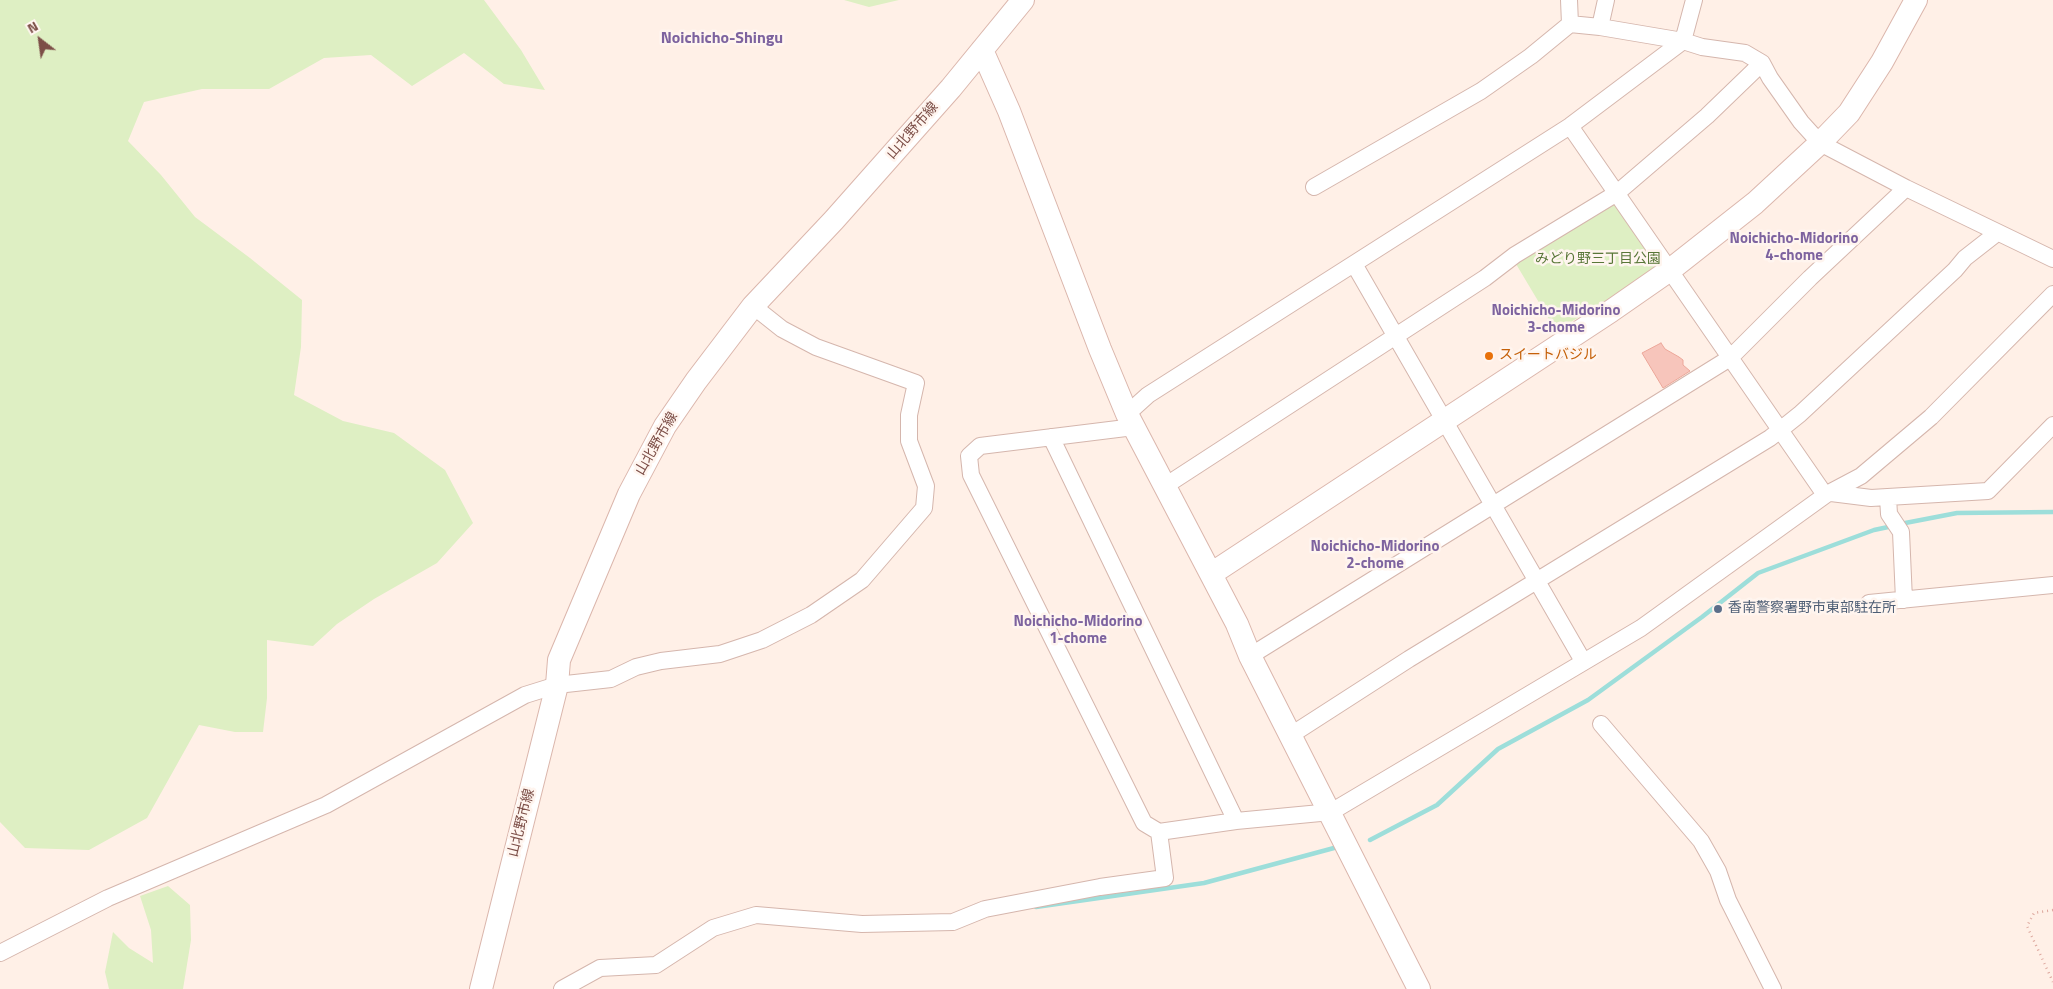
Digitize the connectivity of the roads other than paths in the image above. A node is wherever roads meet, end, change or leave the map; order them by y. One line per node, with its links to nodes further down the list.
1 (1023, 0): 9 (street, 山北野市線)
2 (1569, 0): 6 (street)
3 (1606, 0): 7 (street)
4 (1694, 0): 8 (street)
5 (1916, 0): 12 (street)
6 (1570, 24): 7 (street); 13 (street)
7 (1600, 27): 8 (street)
8 (1684, 41): 10 (street); 11 (street)
9 (982, 50): 21 (street, 山北野市線); 24 (street)
10 (1762, 63): 12 (street); 15 (street)
11 (1570, 126): 15 (street); 18 (street)
12 (1820, 143): 14 (street); 19 (street)
13 (1314, 186)
14 (1906, 188): 16 (street); 23 (street)
15 (1617, 194): 19 (street); 22 (street)
16 (1997, 233): 17 (street); 27 (street)
17 (2053, 259)
18 (1354, 264): 22 (street); 24 (street)
19 (1670, 270): 23 (street); 25 (street)
20 (2053, 294): 30 (street)
21 (753, 306): 40 (street, 山北野市線); 40 (street)
22 (1395, 337): 25 (street); 29 (street)
23 (1730, 358): 27 (street); 32 (street)
24 (1131, 420): 28 (street); 29 (street)
25 (1445, 422): 32 (street); 33 (street)
26 (2053, 425): 31 (street)
27 (1780, 429): 30 (street); 34 (street)
28 (1050, 437): 44 (street); 45 (street)
29 (1166, 486): 33 (street)
30 (1827, 494): 31 (street); 39 (street)
31 (1888, 497): 36 (street)
32 (1494, 506): 34 (street); 38 (street)
33 (1211, 574): 38 (street)
34 (1538, 582): 39 (street); 42 (street)
35 (2053, 585): 36 (street)
36 (1904, 600): 37 (street)
37 (1869, 603)
38 (1250, 656): 42 (street)
39 (1583, 661): 43 (street)
40 (556, 685): 46 (street); 47 (street, 山北野市線)
41 (1602, 724): 50 (street)
42 (1291, 736): 43 (street)
43 (1330, 812): 44 (street); 49 (street)
44 (1236, 821): 45 (street)
45 (1159, 832): 48 (street)
46 (0, 953)
47 (481, 989)
48 (562, 989)
49 (1419, 989)
50 (1773, 989)

